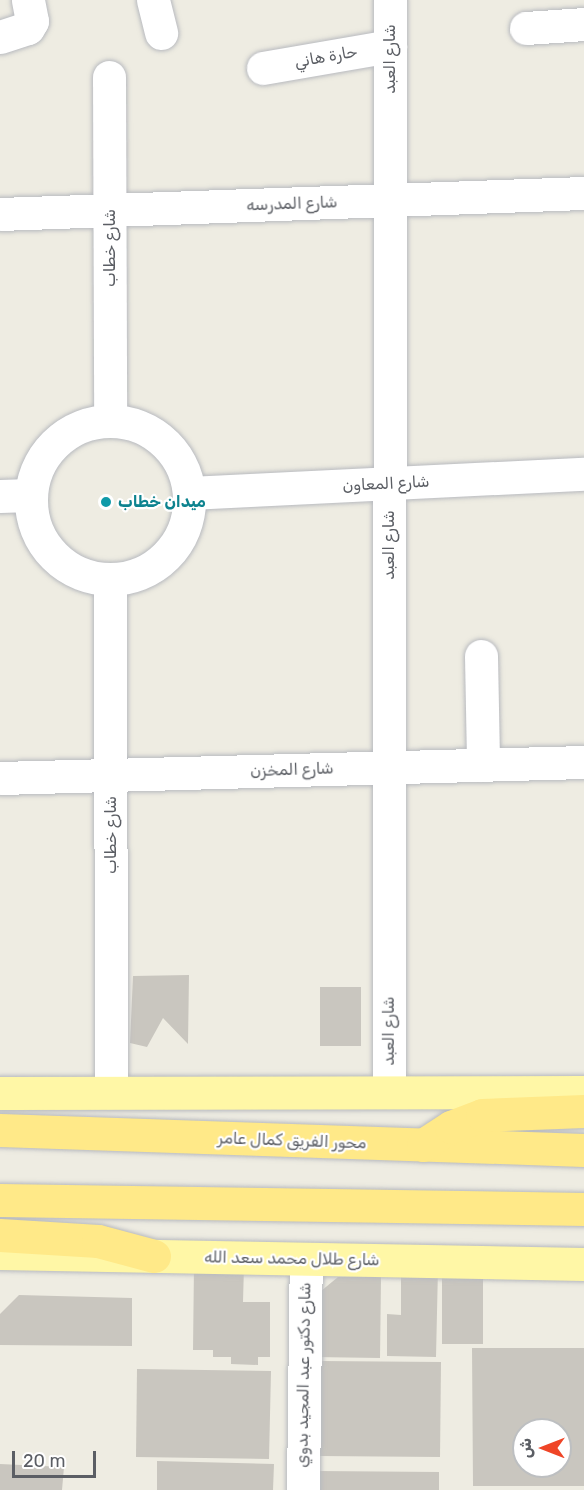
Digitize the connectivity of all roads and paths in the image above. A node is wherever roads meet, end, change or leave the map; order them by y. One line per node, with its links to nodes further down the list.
1 (28, 0): 7 (street)
2 (153, 0): 6 (street)
3 (390, 0): 8 (street, شارع العبد)
4 (584, 24): 5 (street)
5 (526, 28)
6 (161, 33)
7 (0, 37)
8 (390, 46): 9 (street, حارة هاني); 12 (street, شارع العبد)
9 (263, 68)
10 (109, 76): 13 (street, شارع خطاب)
11 (584, 194): 12 (street, شارع المدرسه)
12 (390, 200): 13 (street, شارع المدرسه); 17 (street, شارع العبد)
13 (110, 211): 14 (street, شارع المدرسه); 15 (street, شارع خطاب)
14 (0, 214)
15 (110, 420): 18 (street); 19 (street)
16 (584, 474): 17 (street, شارع المعاون)
17 (389, 483): 18 (street, شارع المعاون); 24 (street, شارع العبد)
18 (189, 493): 20 (street)
19 (15, 496): 20 (street)
20 (110, 580): 25 (street, شارع خطاب)
21 (481, 656): 23 (street)
22 (584, 762): 23 (street, شارع المخزن)
23 (483, 765): 24 (street, شارع المخزن)
24 (389, 767): 25 (street, شارع المخزن); 28 (street, شارع العبد)
25 (111, 775): 26 (street, شارع المخزن); 27 (street, شارع خطاب)
26 (0, 778)
27 (111, 1090): 28 (main road); 30 (main road)
28 (389, 1090): 29 (main road)
29 (584, 1092)
30 (0, 1093)
31 (584, 1111): 33 (highway)
32 (0, 1130): 33 (highway, محور الفريق كمال عامر)
33 (423, 1146): 34 (highway, محور الفريق كمال عامر)
34 (584, 1150)
35 (0, 1200): 36 (highway)
36 (584, 1209)
37 (0, 1234): 39 (highway)
38 (0, 1253): 39 (main road, شارع طلال محمد سعد الله)
39 (154, 1256): 40 (main road, شارع طلال محمد سعد الله)
40 (306, 1260): 41 (main road, شارع طلال محمد سعد الله); 42 (street, شارع دكتور عبد المجيد بدوي)
41 (584, 1264)
42 (303, 1490)

